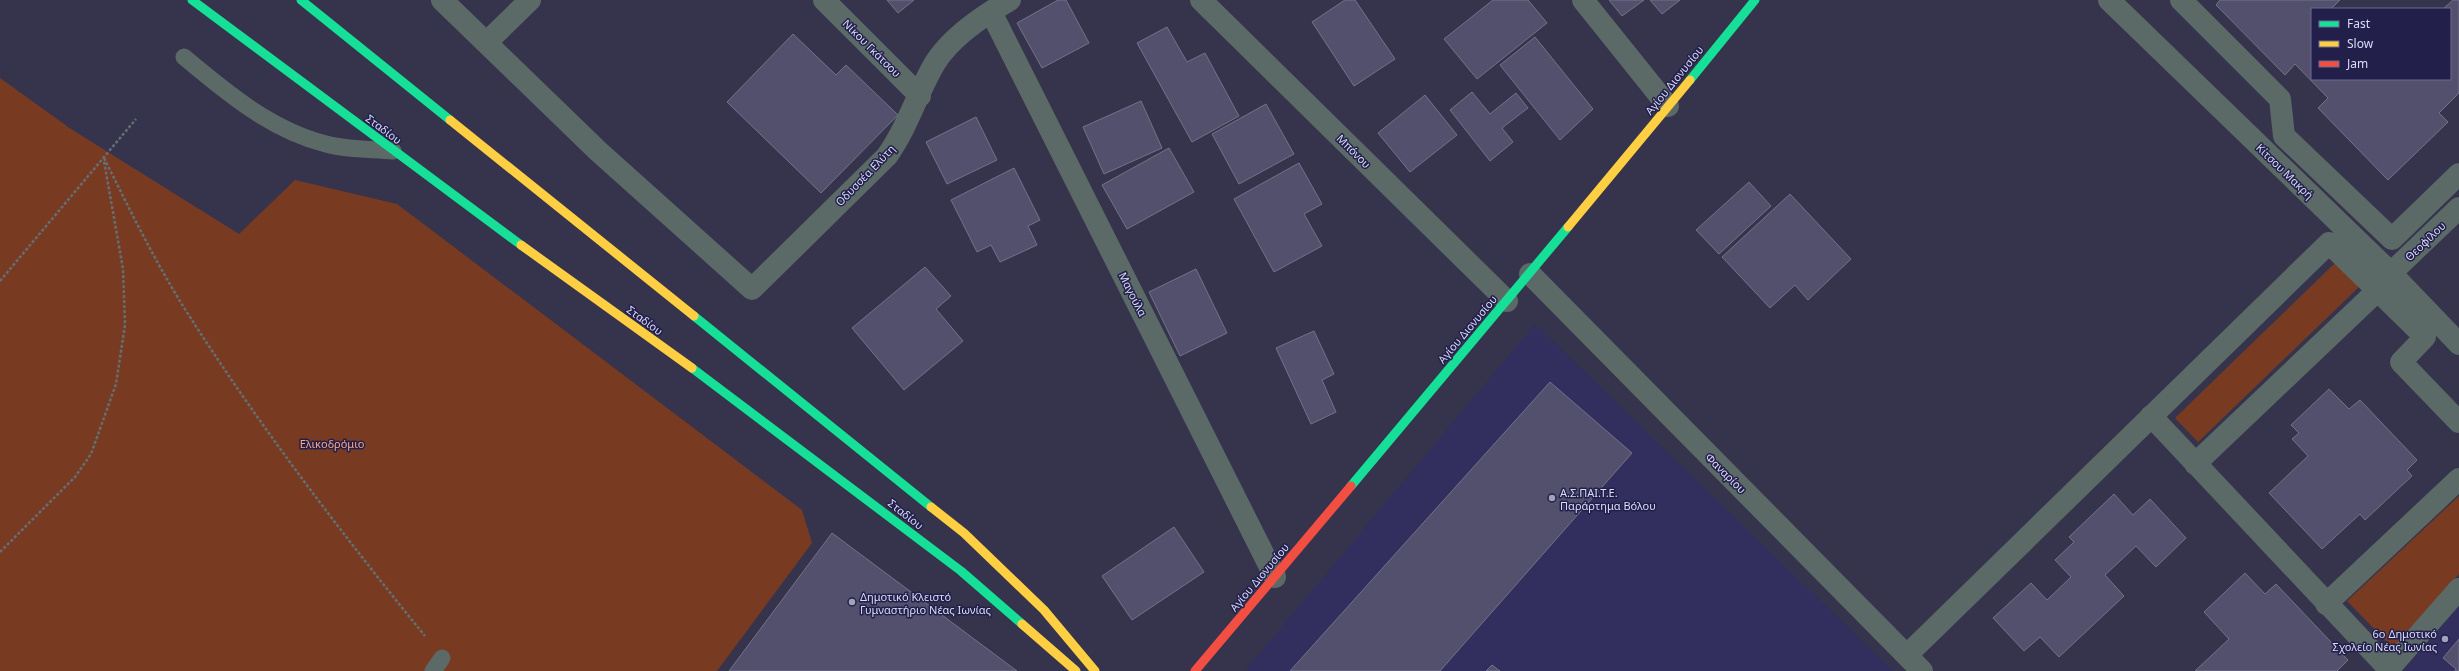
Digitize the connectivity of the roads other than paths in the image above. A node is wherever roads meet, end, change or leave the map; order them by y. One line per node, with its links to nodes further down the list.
1 (192, 0): 17 (main road, Σταδίου)
2 (301, 0): 35 (main road, Σταδίου)
3 (442, 0): 13 (street)
4 (530, 0): 13 (street)
5 (824, 0): 15 (street, Νίκου Γκάτσου)
6 (1010, 0): 12 (street, Οδυσσέα Ελύτη)
7 (1201, 0): 23 (street, Μπόνου)
8 (1583, 0): 16 (street)
9 (1755, 0): 16 (main road, Αγίου Διονυσίου)
10 (2109, 0): 20 (street, Κίτσου Μακρή)
11 (2182, 0): 18 (street)
12 (991, 12): 15 (street, Οδυσσέα Ελύτη); 29 (street, Μαγούλα)
13 (487, 42): 15 (street, Οδυσσέα Ελύτη)
14 (184, 57): 17 (lane)
15 (920, 96)
16 (1668, 106): 21 (main road, Αγίου Διονυσίου)
17 (393, 151): 34 (main road, Σταδίου)
18 (2459, 174)
19 (2459, 208): 20 (street, Θεοφίλου)
20 (2391, 273): 24 (street, Κίτσου Μακρή)
21 (1530, 274): 23 (main road, Αγίου Διονυσίου); 32 (street, Φαναρίου)
22 (2377, 291): 25 (street); 26 (street); 27 (street)
23 (1507, 301): 29 (main road, Αγίου Διονυσίου)
24 (2459, 344)
25 (2151, 416): 27 (street); 32 (street)
26 (2459, 422)
27 (2195, 464): 31 (street)
28 (2459, 479): 31 (street)
29 (1275, 577): 36 (main road, Αγίου Διονυσίου)
30 (2459, 589): 33 (street)
31 (2326, 604): 33 (street)
32 (1907, 655): 37 (street, Φαναρίου)
33 (2388, 670)
34 (1076, 671)
35 (1095, 671)
36 (1195, 671)
37 (1922, 671)

